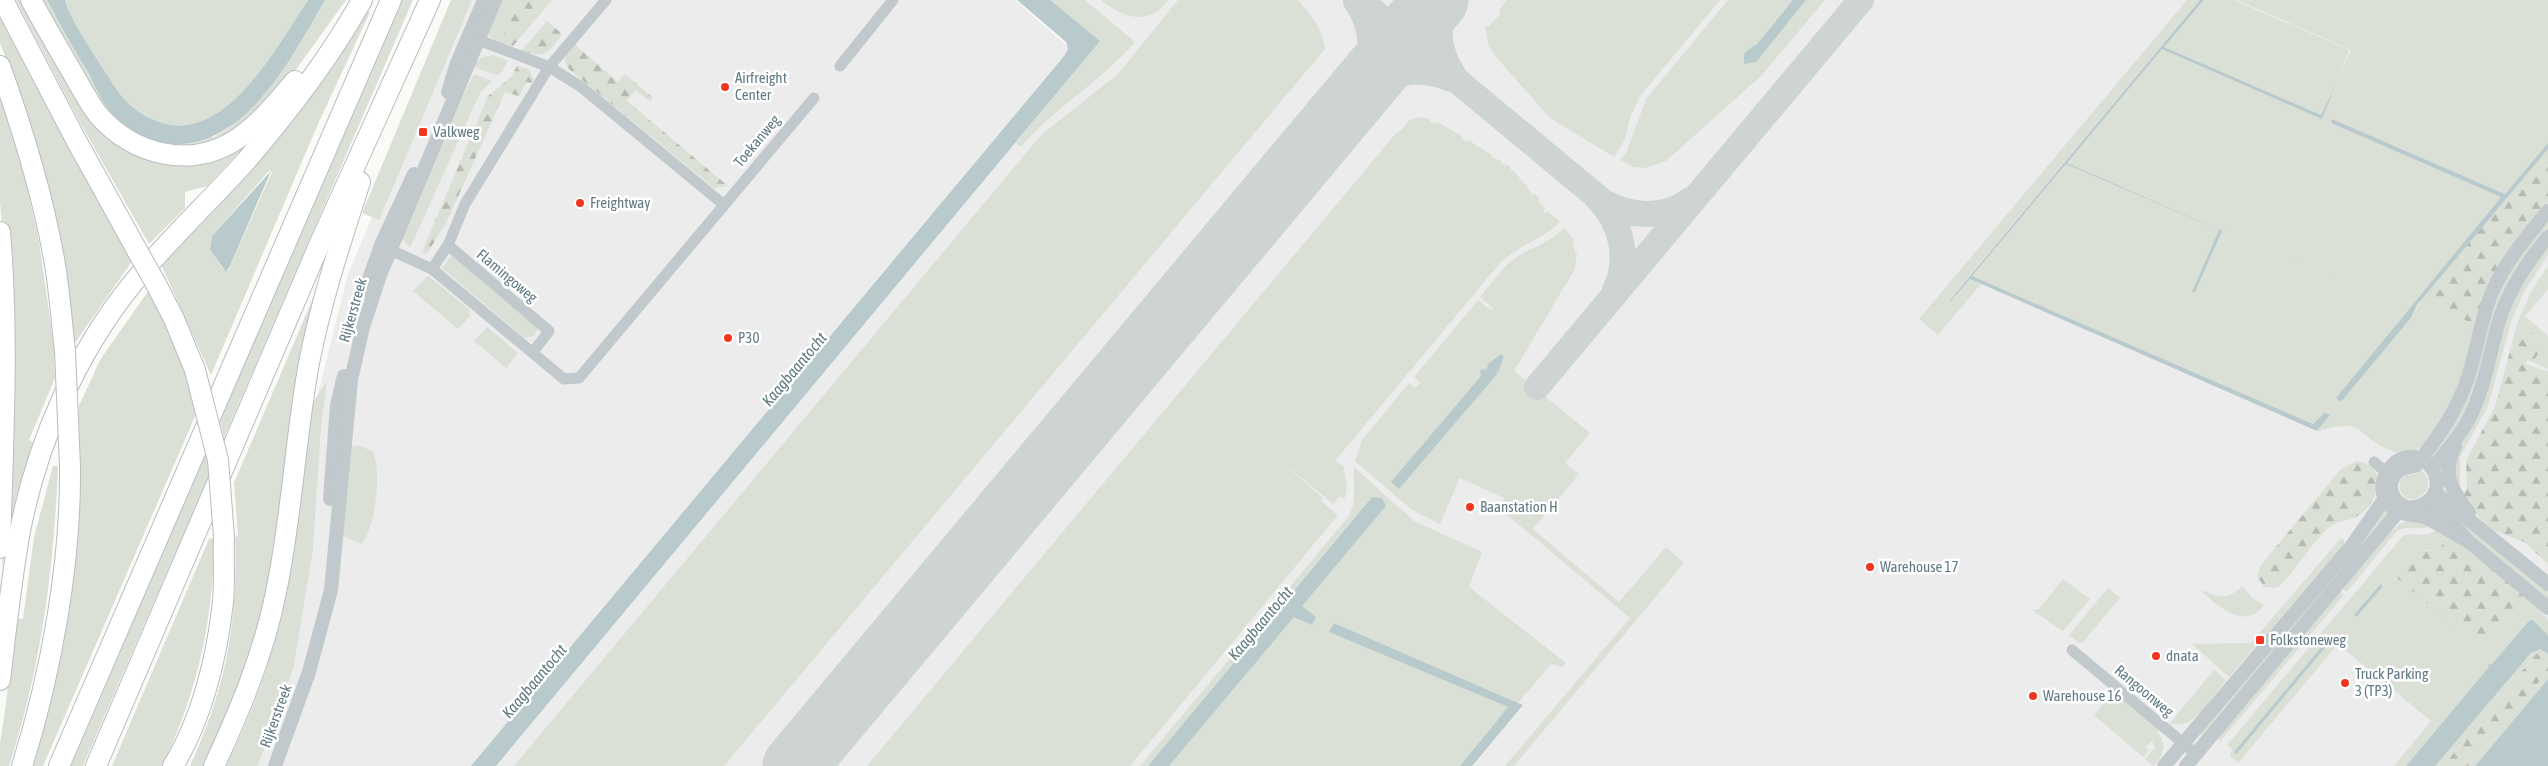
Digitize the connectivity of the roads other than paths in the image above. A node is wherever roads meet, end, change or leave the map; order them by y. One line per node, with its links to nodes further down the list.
1 (3, 0): 44 (highway, bridge)
2 (31, 0): 9 (highway)
3 (391, 0): 42 (highway)
4 (430, 0): 14 (highway)
5 (484, 0): 10 (street, Rijkerstreek)
6 (495, 0): 10 (street, Rijkerstreek)
7 (606, 0): 13 (street)
8 (893, 0): 12 (street)
9 (359, 4): 38 (highway)
10 (473, 38): 13 (street); 21 (street, Rijkerstreek)
11 (0, 66): 41 (highway, bridge)
12 (840, 66)
13 (549, 67): 16 (street); 20 (street)
14 (388, 96): 43 (highway); 45 (highway)
15 (814, 98): 16 (street, Toekanweg)
16 (723, 204): 23 (street)
17 (2548, 211): 25 (street)
18 (0, 232): 34 (highway)
19 (2548, 237): 24 (street)
20 (448, 245): 22 (street); 23 (street, Flamingoweg)
21 (386, 247): 22 (street); 46 (street, Rijkerstreek)
22 (432, 268): 23 (street)
23 (533, 352)
24 (2462, 432): 27 (street); 32 (street)
25 (2420, 459): 27 (street); 28 (street); 31 (street)
26 (2374, 462): 28 (street)
27 (2432, 469): 29 (street)
28 (2386, 472): 30 (street)
29 (2431, 497): 31 (street); 32 (street); 33 (street)
30 (2384, 498): 31 (street); 39 (street)
31 (2401, 509): 33 (street); 40 (street)
32 (2480, 527): 35 (street)
33 (2468, 541): 36 (street)
34 (0, 548)
35 (2548, 584)
36 (2548, 608)
37 (2072, 650): 39 (street, Rangoonweg)
38 (0, 680)
39 (2183, 743): 40 (street, Rangoonweg); 47 (street)
40 (2196, 754): 48 (street)
41 (22, 766)
42 (59, 766)
43 (96, 766)
44 (173, 766)
45 (214, 766)
46 (275, 766)
47 (2164, 766)
48 (2186, 766)

